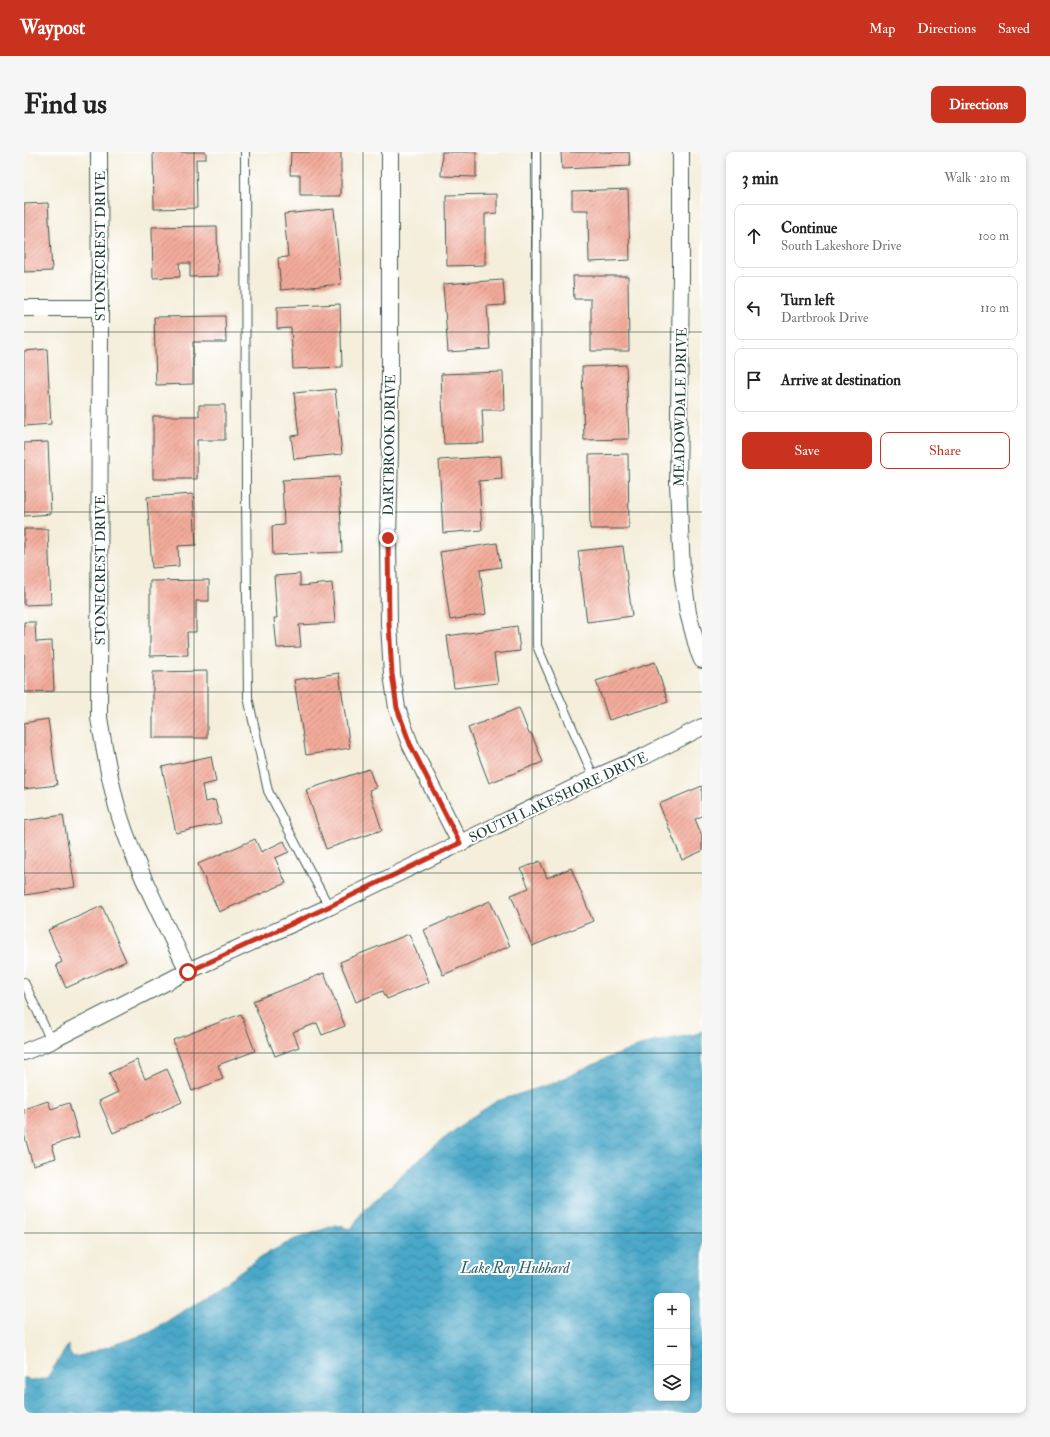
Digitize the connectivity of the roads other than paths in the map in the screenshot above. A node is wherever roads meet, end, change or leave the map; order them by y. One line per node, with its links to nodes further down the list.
1 (99, 152): 7 (street, STONECREST DRIVE)
2 (245, 152): 12 (lane)
3 (390, 152): 11 (street, DARTBROOK DRIVE)
4 (536, 152): 10 (lane)
5 (681, 152): 8 (street, MEADOWDALE DRIVE)
6 (24, 308): 7 (street)
7 (100, 308): 13 (street, STONECREST DRIVE)
8 (702, 660)
9 (702, 727): 10 (street, SOUTH LAKESHORE DRIVE)
10 (594, 778): 11 (street, SOUTH LAKESHORE DRIVE)
11 (460, 843): 12 (street, SOUTH LAKESHORE DRIVE)
12 (328, 907): 13 (street, SOUTH LAKESHORE DRIVE)
13 (188, 972): 15 (street, SOUTH LAKESHORE DRIVE)
14 (24, 982): 15 (lane)
15 (51, 1041): 16 (street, SOUTH LAKESHORE DRIVE)
16 (24, 1052)

